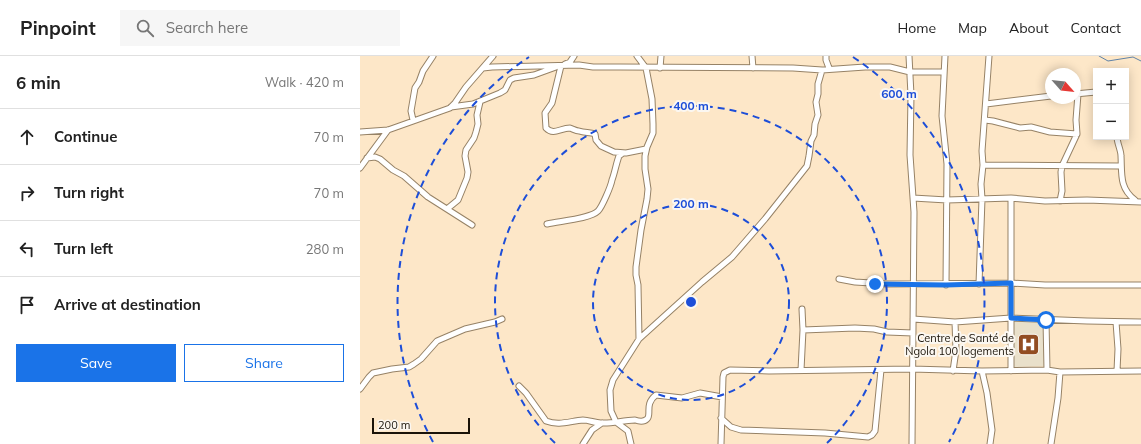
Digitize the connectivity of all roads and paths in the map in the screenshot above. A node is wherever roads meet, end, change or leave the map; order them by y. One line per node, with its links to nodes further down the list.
1 (433, 56): 27 (street)
2 (492, 56): 12 (street)
3 (574, 56): 11 (street)
4 (637, 56): 13 (street)
5 (661, 56): 14 (street)
6 (752, 56): 15 (street)
7 (826, 56): 16 (street)
8 (909, 56): 18 (street)
9 (945, 56): 19 (street)
10 (989, 56): 24 (street)
11 (561, 66): 12 (street); 13 (street); 23 (street); 34 (street)
12 (483, 68): 26 (street)
13 (646, 68): 14 (street); 33 (street)
14 (660, 68): 15 (street)
15 (753, 68): 17 (street)
16 (829, 68): 17 (street); 18 (street)
17 (822, 70): 65 (street)
18 (910, 72): 19 (street); 40 (street)
19 (944, 72): 43 (street)
20 (1093, 92): 21 (street)
21 (1081, 94)
22 (1045, 97): 24 (street)
23 (480, 102): 26 (street); 46 (street)
24 (986, 104): 28 (street)
25 (1076, 104): 31 (street)
26 (450, 108): 27 (street)
27 (413, 120): 29 (street)
28 (985, 120): 31 (street); 36 (street)
29 (388, 130): 30 (street); 35 (street)
30 (360, 132)
31 (1077, 134): 37 (street)
32 (1118, 140): 38 (street)
33 (646, 149): 34 (street); 65 (street)
34 (624, 153): 47 (street)
35 (367, 158): 39 (street); 46 (street)
36 (983, 165): 37 (street); 42 (street)
37 (1062, 166): 38 (street); 44 (street)
38 (1120, 166): 45 (street)
39 (360, 168)
40 (913, 198): 43 (street); 51 (street)
41 (1011, 198): 42 (street); 44 (street); 50 (street)
42 (982, 199): 43 (street); 52 (street)
43 (947, 200): 53 (street)
44 (1060, 200): 45 (street)
45 (1138, 201)
46 (447, 209): 48 (street)
47 (547, 224)
48 (472, 225)
49 (839, 280): 51 (street)
50 (1011, 283): 52 (street); 54 (street); 56 (street)
51 (914, 284): 53 (street); 58 (street)
52 (979, 284): 53 (street)
53 (946, 285)
54 (1141, 285)
55 (802, 309): 63 (street)
56 (1011, 318): 59 (street); 60 (street); 72 (street)
57 (502, 319): 77 (street)
58 (913, 319): 60 (street); 64 (street)
59 (1046, 320): 61 (street); 69 (street)
60 (955, 322): 70 (street)
61 (1116, 322): 62 (street); 73 (street)
62 (1141, 322)
63 (803, 330): 64 (street); 67 (street)
64 (913, 333): 66 (street)
65 (639, 340): 80 (street)
66 (912, 369): 68 (street); 70 (street); 85 (street)
67 (801, 370): 68 (street); 78 (street)
68 (880, 370): 79 (street)
69 (1047, 370): 72 (street); 75 (street)
70 (953, 371): 71 (street)
71 (982, 371): 72 (street); 86 (street)
72 (1011, 371)
73 (1117, 371): 74 (street); 75 (street)
74 (1141, 371)
75 (1060, 372): 87 (street)
76 (519, 386): 81 (street)
77 (360, 389)
78 (722, 397): 79 (street); 80 (street)
79 (722, 418): 84 (street)
80 (616, 422): 81 (street); 83 (street)
81 (602, 424): 82 (street)
82 (583, 444)
83 (631, 444)
84 (721, 444)
85 (912, 444)
86 (990, 444)
87 (1051, 444)

